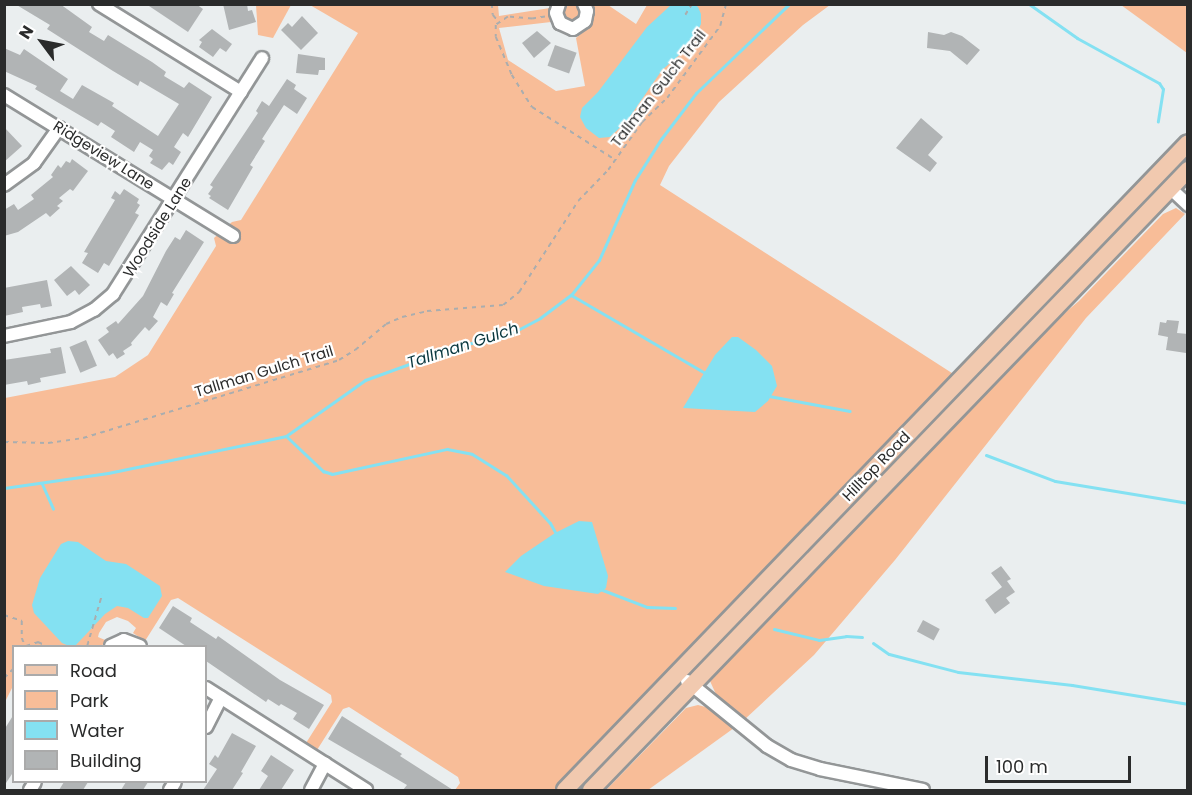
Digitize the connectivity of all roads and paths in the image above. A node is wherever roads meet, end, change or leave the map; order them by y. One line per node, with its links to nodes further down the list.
1 (99, 4): 11 (street)
2 (492, 4): 9 (path)
3 (560, 4): 4 (street)
4 (584, 4)
5 (692, 4): 7 (path)
6 (726, 4): 15 (path, Tallman Gulch Trail)
7 (685, 15)
8 (550, 16): 9 (path)
9 (498, 22): 15 (path)
10 (262, 58): 11 (street, Woodside Lane)
11 (241, 92): 19 (street, Woodside Lane)
12 (4, 95): 13 (street, Ridgeview Lane)
13 (59, 128): 17 (street); 19 (street, Ridgeview Lane)
14 (1188, 143): 32 (main road, Hilltop Road)
15 (615, 160): 23 (path, Tallman Gulch Trail)
16 (1188, 170): 18 (main road, Hilltop Road)
17 (4, 185)
18 (1170, 189): 20 (street); 33 (main road, Hilltop Road)
19 (174, 199): 21 (street, Ridgeview Lane); 22 (street, Woodside Lane)
20 (1188, 205)
21 (233, 236)
22 (4, 336)
23 (4, 442)
24 (102, 594): 30 (path)
25 (4, 615): 27 (path)
26 (116, 639): 31 (street)
27 (26, 645)
28 (29, 645): 29 (path)
29 (45, 645)
30 (87, 645)
31 (138, 645)
32 (678, 672): 33 (street); 40 (main road, Hilltop Road)
33 (692, 685): 41 (main road, Hilltop Road); 42 (street)
34 (207, 689): 35 (street)
35 (221, 698): 36 (street); 37 (street)
36 (207, 725)
37 (325, 764): 38 (street); 39 (street)
38 (311, 790)
39 (366, 790)
40 (565, 790)
41 (591, 790)
42 (923, 790)

